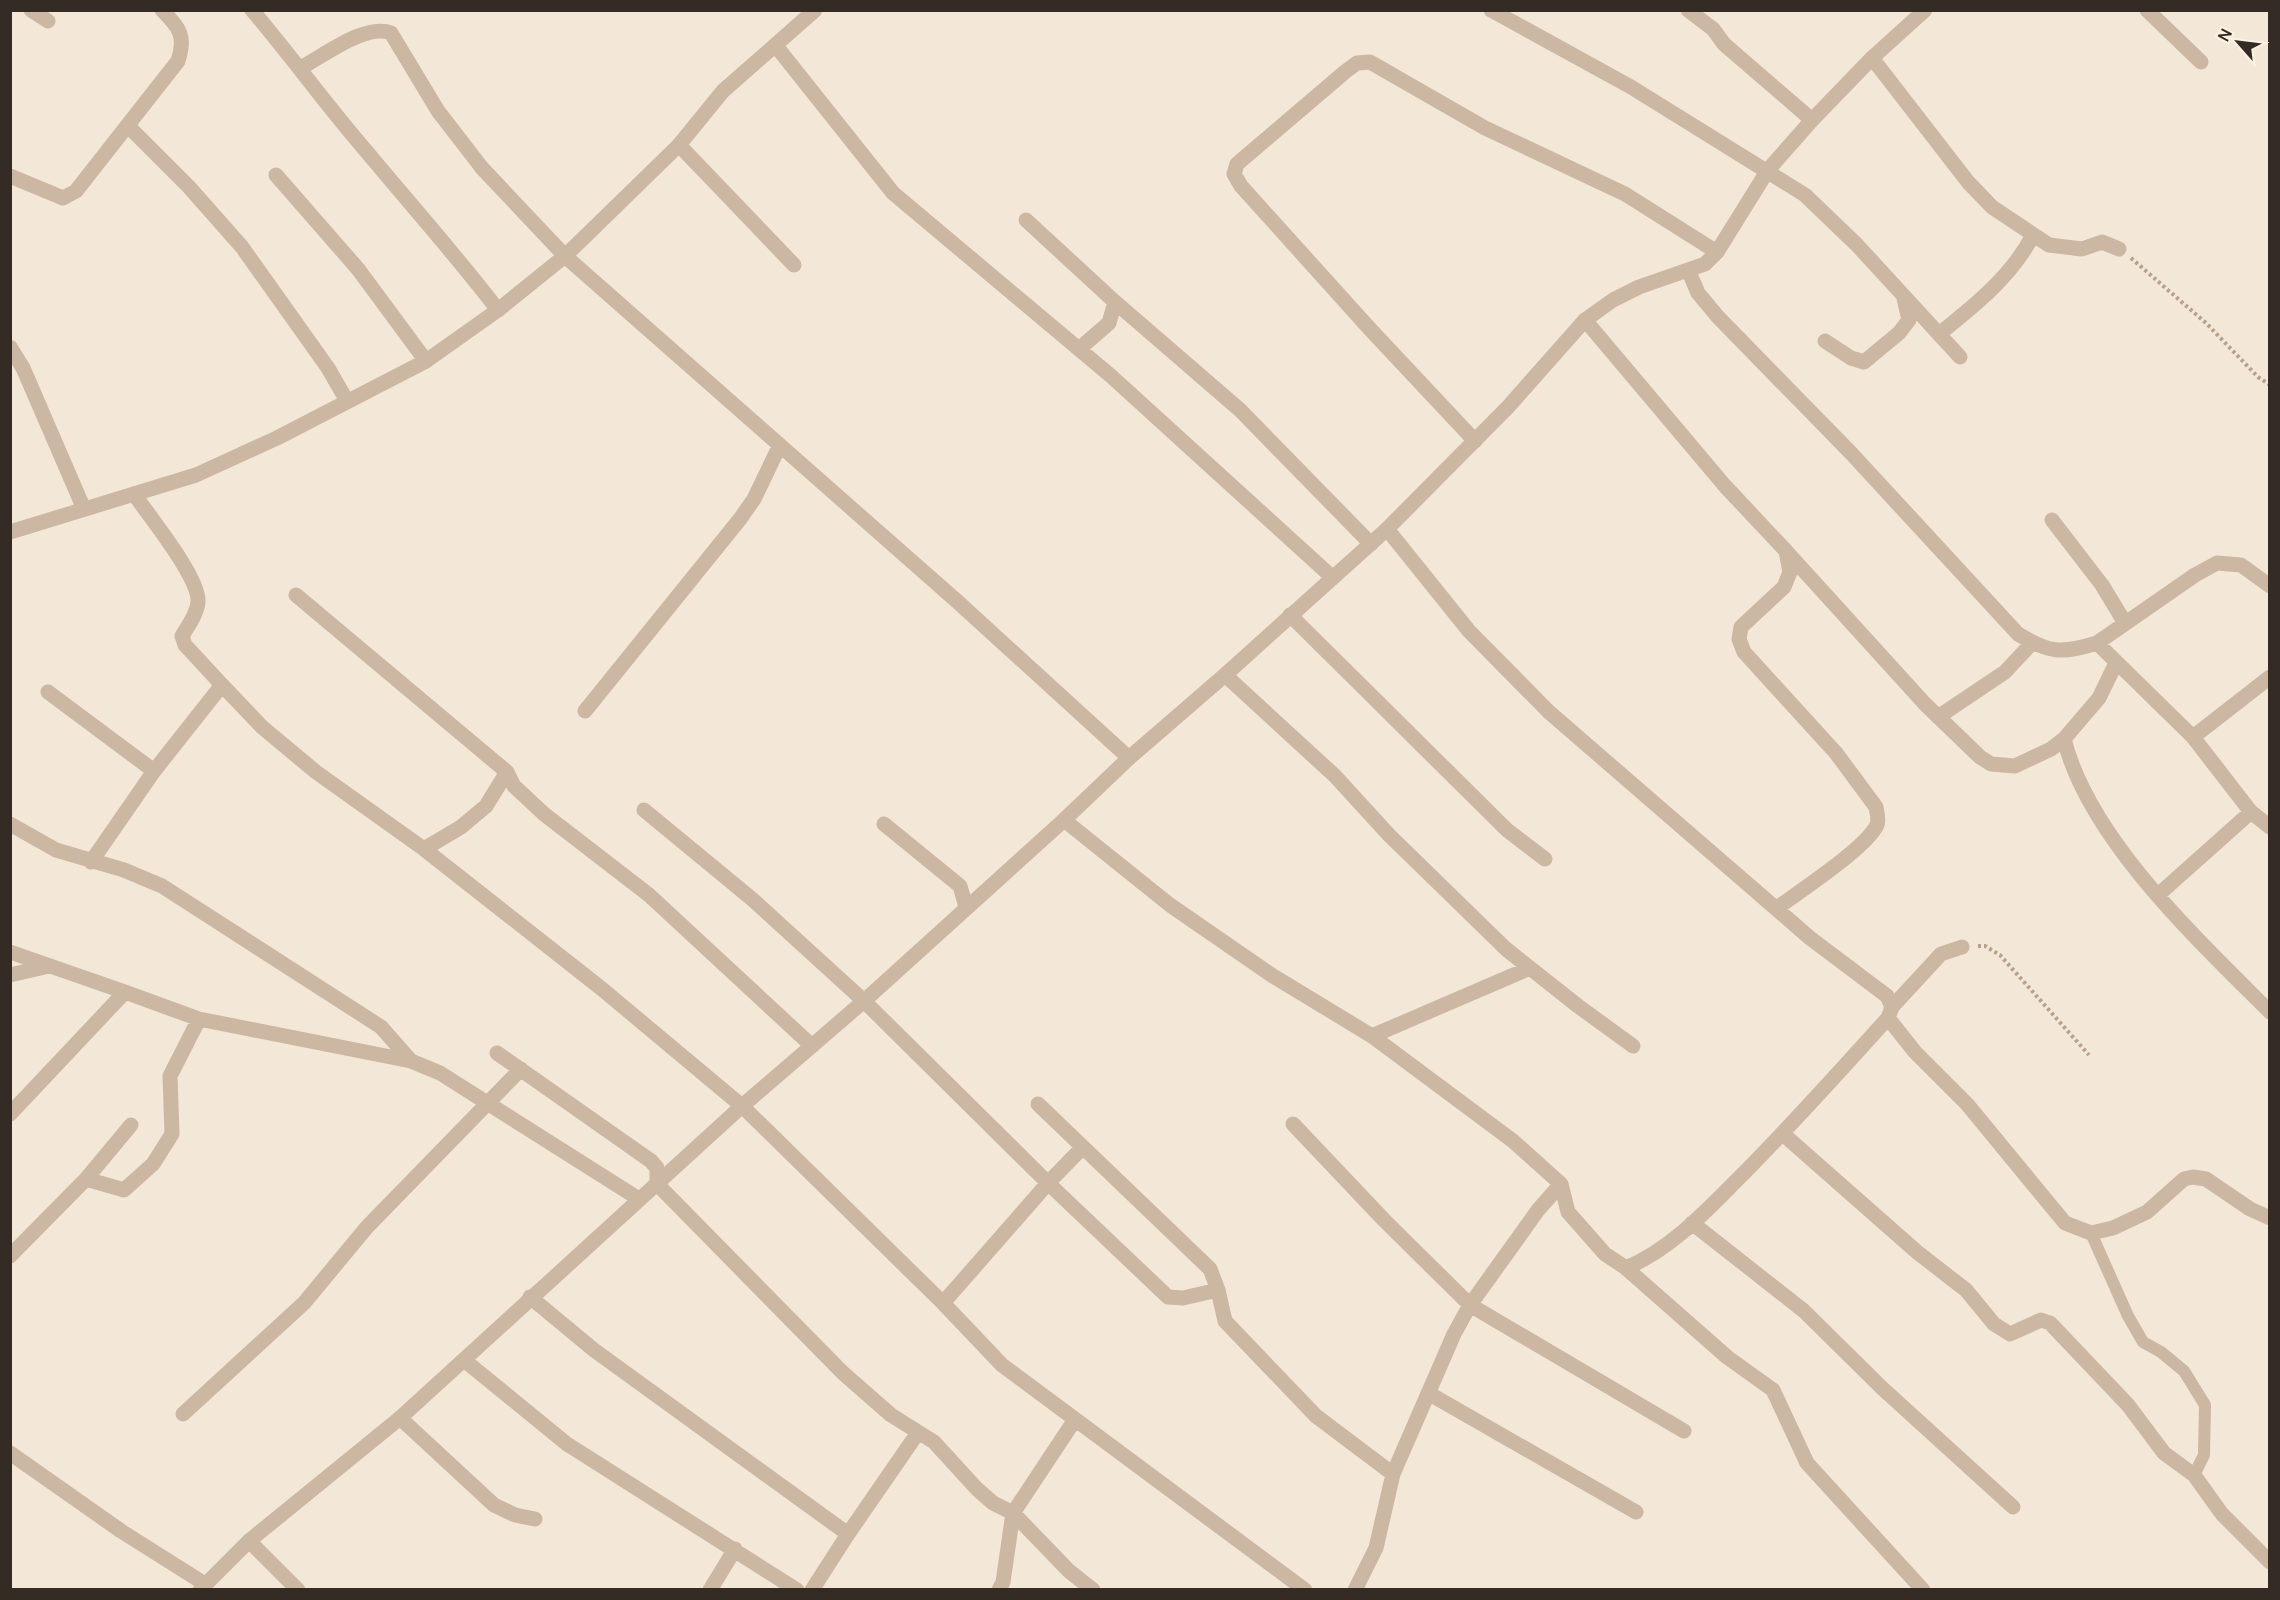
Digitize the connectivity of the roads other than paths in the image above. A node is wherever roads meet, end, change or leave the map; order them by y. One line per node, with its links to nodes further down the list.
1 (31, 10): 9 (street)
2 (162, 10): 15 (street)
3 (252, 10): 13 (street)
4 (815, 10): 10 (street)
5 (1491, 10): 17 (street)
6 (1688, 10): 14 (street)
7 (1926, 10): 11 (street)
8 (2147, 10): 12 (street)
9 (48, 21)
10 (776, 46): 16 (street); 34 (street)
11 (1872, 58): 14 (street); 21 (street)
12 (2201, 62)
13 (302, 68): 24 (street); 29 (street)
14 (1812, 120): 17 (street)
15 (128, 126): 19 (street); 37 (street)
16 (679, 145): 24 (street); 25 (street)
17 (1768, 170): 23 (street); 27 (street)
18 (276, 175): 36 (street)
19 (10, 176)
20 (1026, 220): 28 (street)
21 (2033, 235): 22 (street); 31 (street)
22 (2119, 249)
23 (1717, 252): 26 (street); 38 (street)
24 (565, 256): 29 (street); 39 (street)
25 (794, 265)
26 (1689, 272): 30 (street); 52 (street)
27 (1903, 295): 31 (street); 32 (street)
28 (1115, 302): 34 (street); 45 (street)
29 (498, 310): 36 (street)
30 (1585, 320): 38 (street); 46 (street)
31 (1939, 334): 35 (street)
32 (1825, 341)
33 (10, 347): 41 (street)
34 (1079, 349): 47 (street)
35 (1960, 357)
36 (426, 361): 37 (street)
37 (347, 401): 40 (street)
38 (1475, 441): 43 (street)
39 (779, 447): 59 (street); 63 (street)
40 (134, 494): 41 (street); 57 (street)
41 (84, 509): 44 (street)
42 (2052, 520): 51 (street)
43 (1387, 529): 45 (street); 77 (street)
44 (10, 532)
45 (1371, 544): 47 (street)
46 (1786, 551): 60 (street); 77 (street)
47 (1332, 578): 50 (street)
48 (2270, 586): 51 (street)
49 (296, 595): 65 (street)
50 (1290, 615): 55 (street); 73 (street)
51 (2125, 622): 53 (street)
52 (2032, 643): 53 (street); 60 (street)
53 (2097, 643): 54 (street)
54 (2116, 663): 61 (street); 62 (street)
55 (1226, 675): 63 (street); 81 (street)
56 (2270, 677): 61 (street)
57 (222, 685): 64 (street); 72 (street)
58 (48, 692): 64 (street)
59 (585, 711)
60 (1938, 717): 62 (street)
61 (2193, 737): 67 (street)
62 (2064, 740): 75 (street)
63 (1129, 758): 68 (street)
64 (154, 771): 74 (street)
65 (507, 772): 72 (street); 89 (street)
66 (644, 810): 84 (street)
67 (2251, 812): 71 (street); 75 (street)
68 (1064, 820): 76 (street); 88 (street)
69 (10, 824): 74 (street)
70 (884, 824): 76 (street)
71 (2269, 825)
72 (424, 849): 96 (street)
73 (1545, 859)
74 (91, 862): 92 (street)
75 (2158, 895): 86 (street)
76 (966, 907): 84 (street)
77 (1778, 908): 85 (street)
78 (1962, 947): 85 (street)
79 (10, 952): 80 (street)
80 (50, 966): 82 (street); 83 (street)
81 (1530, 968): 88 (street); 90 (street)
82 (10, 975)
83 (125, 992): 87 (street); 97 (street)
84 (864, 1001): 89 (street); 103 (street)
85 (1890, 1012): 100 (street); 109 (street)
86 (2270, 1012)
87 (199, 1019): 92 (street); 102 (street)
88 (1372, 1036): 105 (street)
89 (812, 1046): 96 (street)
90 (1633, 1046)
91 (497, 1053): 93 (street)
92 (411, 1061): 94 (street)
93 (521, 1069): 94 (street); 104 (street)
94 (490, 1102): 106 (street); 118 (street)
95 (1038, 1104): 101 (street)
96 (742, 1106): 104 (street); 114 (street)
97 (10, 1114)
98 (1293, 1124): 115 (street)
99 (131, 1125): 102 (street)
100 (1783, 1134): 108 (street); 125 (street)
101 (1083, 1148): 103 (street); 112 (street)
102 (86, 1179): 110 (street)
103 (1048, 1183): 112 (street); 114 (street)
104 (657, 1184): 106 (street); 122 (street)
105 (1561, 1184): 111 (street); 115 (street)
106 (639, 1199): 113 (street)
107 (2270, 1218): 109 (street)
108 (1692, 1223): 111 (street); 126 (street)
109 (2091, 1233): 125 (lane)
110 (10, 1256)
111 (1626, 1268): 143 (street)
112 (1218, 1290): 124 (street)
113 (530, 1297): 116 (street); 130 (street)
114 (943, 1303): 120 (street)
115 (1470, 1305): 117 (street); 121 (street)
116 (464, 1360): 119 (street); 132 (street)
117 (1428, 1393): 124 (street); 127 (street)
118 (183, 1414)
119 (400, 1418): 129 (street); 131 (street)
120 (1074, 1420): 128 (street); 141 (street)
121 (1684, 1431)
122 (917, 1434): 128 (street); 130 (street)
123 (10, 1453): 134 (street)
124 (1393, 1474): 142 (street)
125 (2194, 1476): 133 (street)
126 (2013, 1507)
127 (1636, 1512)
128 (1012, 1513): 139 (street); 140 (street)
129 (535, 1519)
130 (848, 1534): 138 (street)
131 (249, 1541): 134 (street); 135 (street)
132 (735, 1549): 136 (street); 137 (street)
133 (2270, 1562)
134 (202, 1587)
135 (298, 1590)
136 (710, 1590)
137 (797, 1590)
138 (812, 1590)
139 (999, 1590)
140 (1092, 1590)
141 (1305, 1590)
142 (1354, 1590)
143 (1923, 1590)

